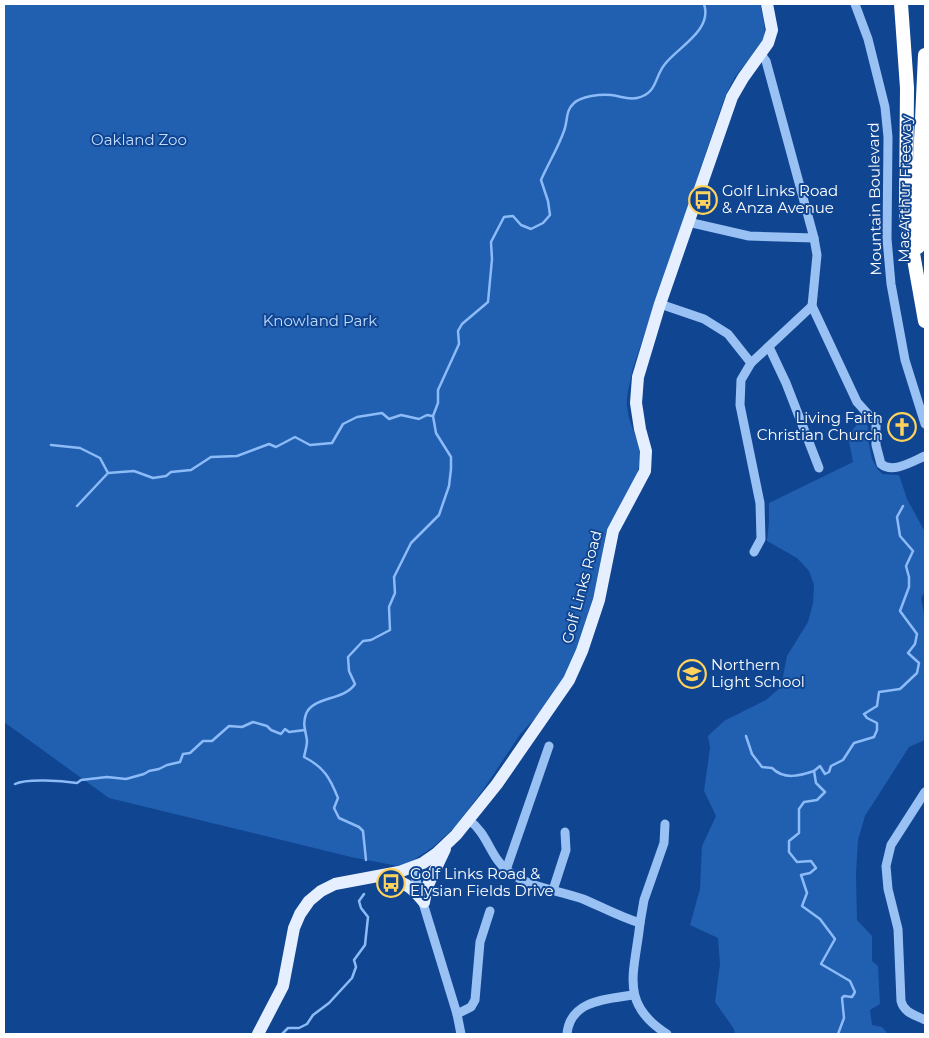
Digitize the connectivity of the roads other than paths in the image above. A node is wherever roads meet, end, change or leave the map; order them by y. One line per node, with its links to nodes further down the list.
1 (767, 4): 4 (main road, Golf Links Road)
2 (855, 4): 13 (street, Mountain Boulevard)
3 (901, 4): 10 (highway)
4 (761, 54): 6 (main road, Golf Links Road); 7 (street)
5 (925, 55): 10 (highway, MacArthur Freeway)
6 (688, 222): 7 (street); 8 (main road, Golf Links Road)
7 (814, 238): 9 (street)
8 (660, 304): 12 (street); 19 (main road, Golf Links Road)
9 (812, 306): 11 (street); 14 (street)
10 (925, 323)
11 (769, 347): 12 (street); 15 (street)
12 (751, 363): 16 (street)
13 (925, 424)
14 (925, 456)
15 (819, 468)
16 (754, 552)
17 (549, 746): 24 (street)
18 (925, 792): 32 (street)
19 (469, 820): 22 (main road, Golf Links Road); 24 (street)
20 (665, 824): 29 (street)
21 (565, 832): 26 (street)
22 (450, 842): 23 (main road, Golf Links Road); 27 (main road)
23 (412, 867): 25 (main road, Golf Links Road); 27 (street)
24 (506, 870): 26 (street)
25 (382, 875): 27 (main road); 33 (main road, Golf Links Road)
26 (553, 890): 29 (street)
27 (424, 902): 31 (street)
28 (490, 911): 31 (street)
29 (640, 923): 30 (street)
30 (633, 994): 35 (street); 36 (street)
31 (457, 1014): 34 (street)
32 (925, 1020)
33 (258, 1034)
34 (461, 1034)
35 (567, 1034)
36 (667, 1034)

